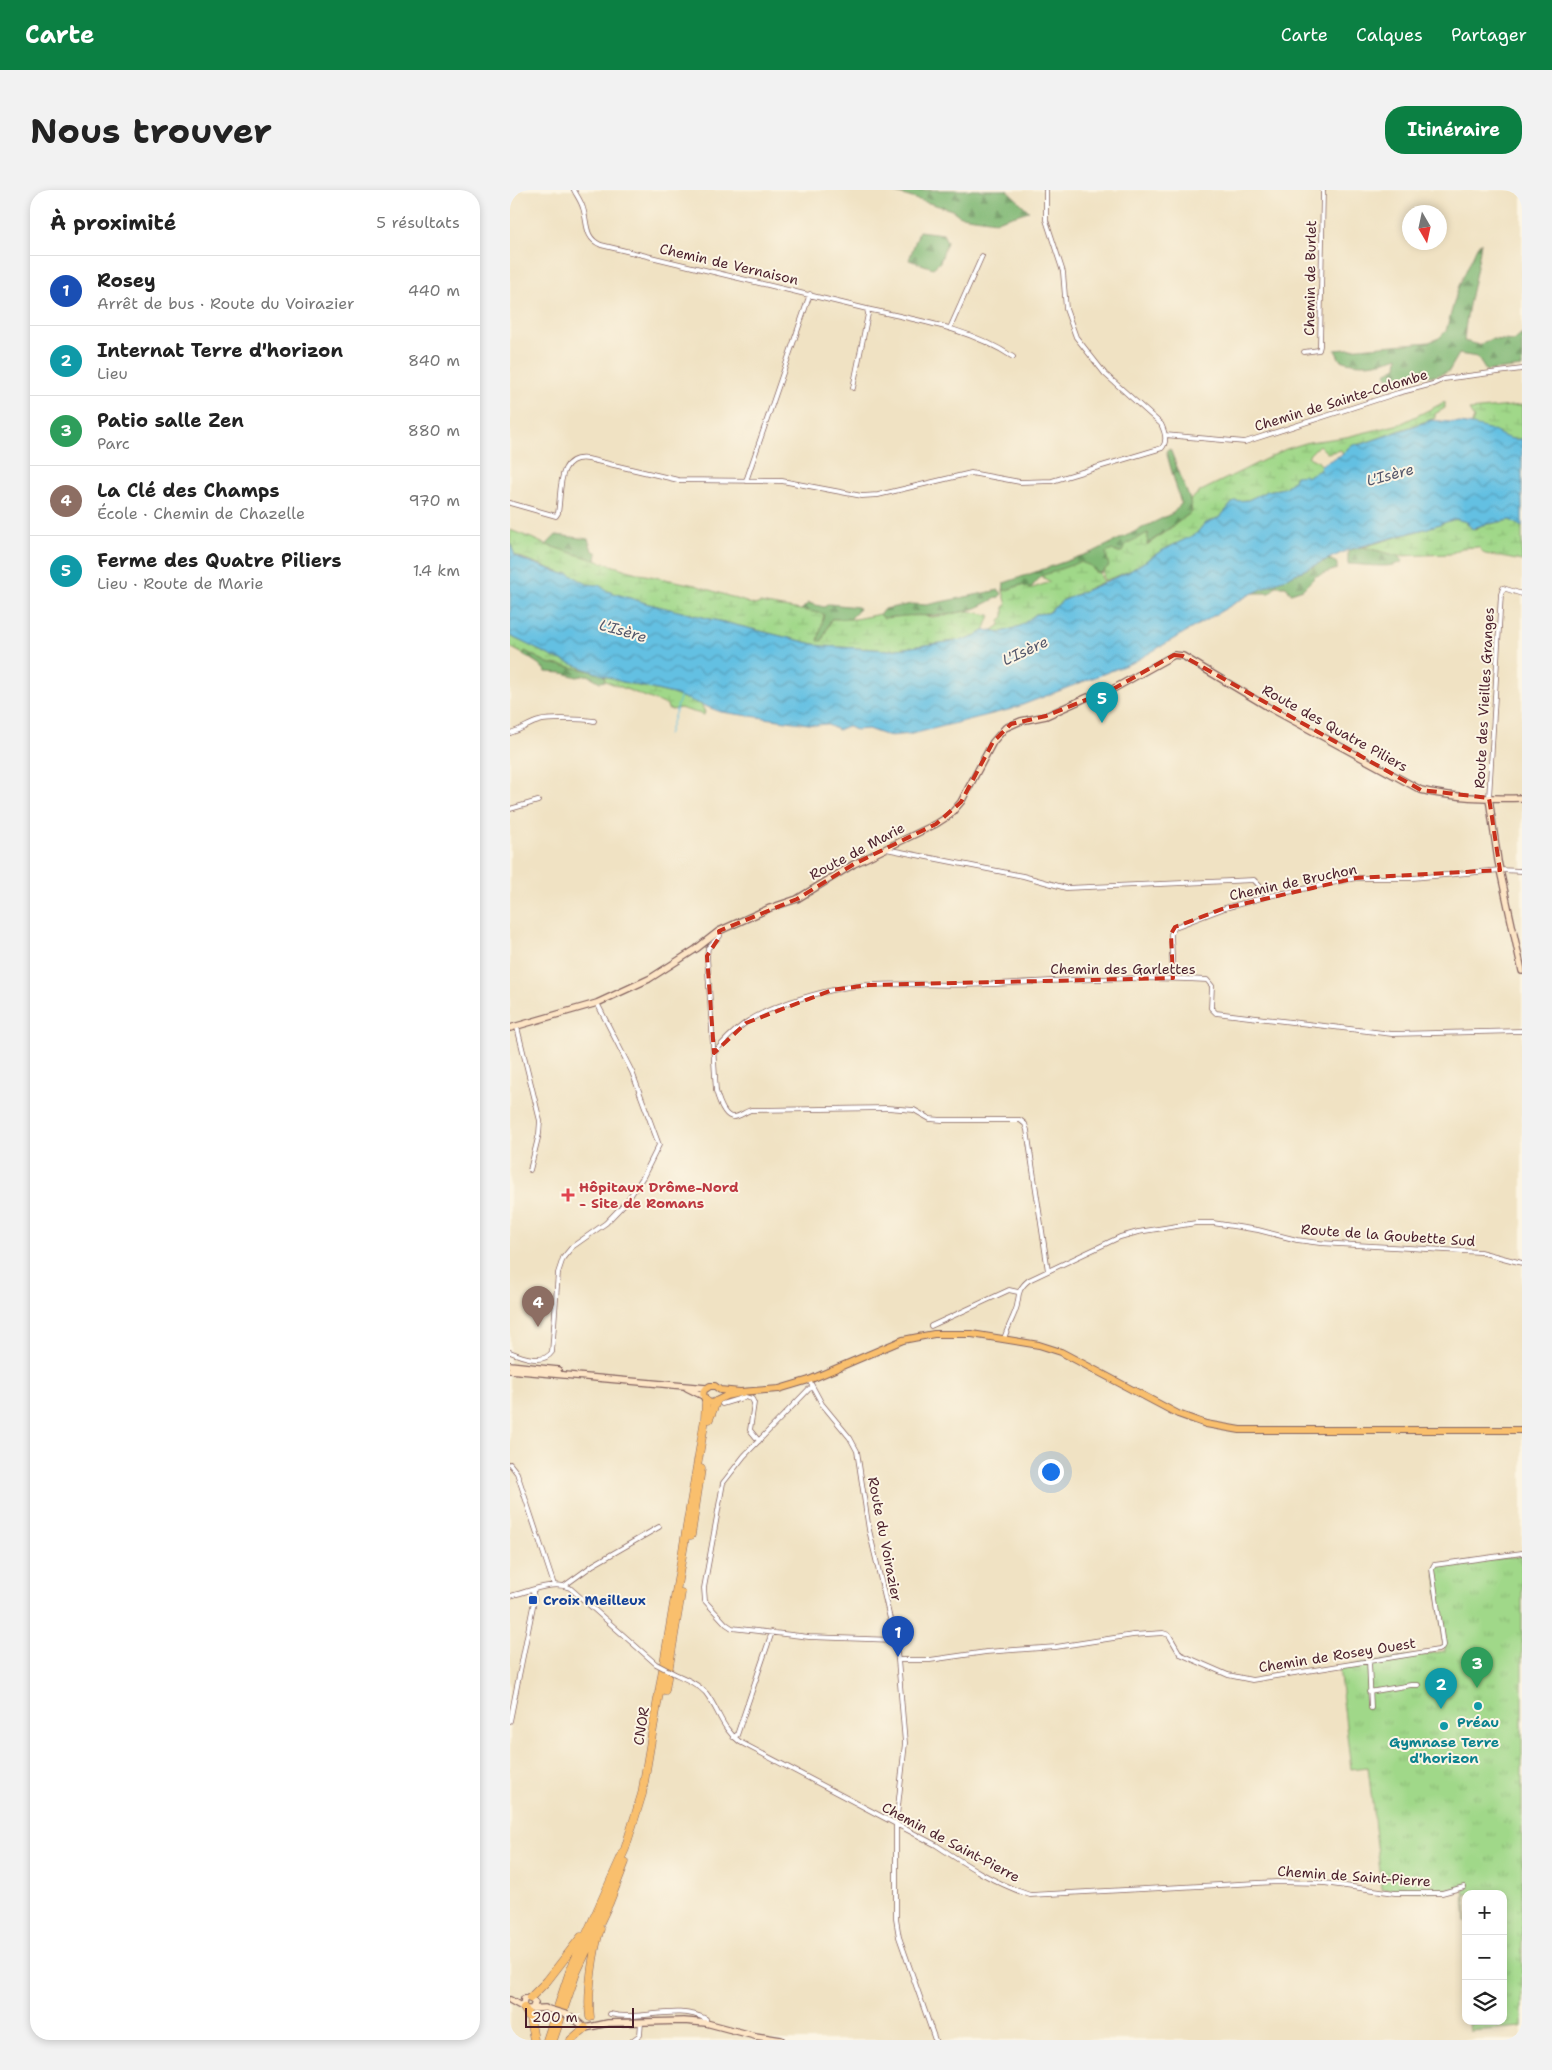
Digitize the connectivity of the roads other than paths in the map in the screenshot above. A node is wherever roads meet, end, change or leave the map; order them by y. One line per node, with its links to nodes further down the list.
1 (574, 190): 5 (street, Chemin de Vernaison)
2 (1046, 190): 12 (street)
3 (1323, 190): 8 (street, Chemin de Burlet)
4 (982, 256): 7 (street)
5 (810, 294): 6 (street); 13 (street, Chemin de Vernaison)
6 (867, 309): 7 (street); 11 (street)
7 (950, 328): 9 (street)
8 (1304, 352)
9 (1013, 357)
10 (1522, 369): 12 (street, Chemin de Sainte-Colombe)
11 (853, 388)
12 (1165, 435): 13 (street)
13 (746, 481): 14 (street)
14 (510, 503)
15 (1522, 594): 19 (street, Route des Vieilles Granges)
16 (1178, 655): 19 (street, Route des Quatre Piliers); 23 (street, Route de Marie)
17 (594, 721): 18 (street)
18 (511, 732)
19 (1489, 798): 20 (street, Route des Quatre Piliers); 24 (street)
20 (1522, 798)
21 (538, 801): 22 (street)
22 (510, 809)
23 (884, 849): 26 (street); 27 (street, Route de Marie)
24 (1500, 870): 25 (street, Chemin de Bruchon); 26 (street, Chemin de Bruchon); 28 (street)
25 (1522, 870)
26 (1269, 896): 29 (street, Chemin de Bruchon)
27 (719, 931): 30 (street, Route de Marie); 34 (street)
28 (1522, 971)
29 (1174, 978): 33 (street, Chemin des Garlettes); 34 (street, Chemin des Garlettes)
30 (598, 1003): 31 (street, Route de Marie); 41 (street)
31 (517, 1026): 32 (street, Route de Marie); 35 (street)
32 (510, 1028)
33 (1522, 1031)
34 (714, 1053): 37 (street)
35 (530, 1170)
36 (1522, 1263): 37 (street, Route de la Goubette Sud)
37 (1048, 1271): 38 (street, Route de la Goubette Sud)
38 (1018, 1292): 39 (street); 40 (street)
39 (931, 1326)
40 (1004, 1339): 45 (main road); 54 (main road)
41 (510, 1352)
42 (510, 1365): 44 (street)
43 (510, 1370): 44 (street)
44 (599, 1377): 46 (street)
45 (809, 1380): 48 (street, Route du Voirazier); 50 (main road)
46 (678, 1385): 47 (street); 51 (street)
47 (706, 1388): 49 (main road); 51 (main road)
48 (812, 1388): 56 (street); 65 (street, Route du Voirazier)
49 (720, 1390): 50 (main road); 52 (main road)
50 (745, 1392): 52 (main road)
51 (705, 1399): 52 (main road); 76 (highway, CNOR)
52 (719, 1402): 56 (street); 74 (highway, CNOR)
53 (1522, 1426): 54 (main road)
54 (1497, 1429): 55 (main road)
55 (1522, 1430)
56 (759, 1441): 64 (street)
57 (510, 1464): 60 (street)
58 (659, 1527): 61 (street)
59 (1522, 1553): 67 (street, Chemin de Rosey Ouest)
60 (554, 1585): 61 (street); 62 (street)
61 (564, 1586): 72 (street, Chemin de Saint-Pierre, bridge)
62 (533, 1591): 63 (street); 71 (street)
63 (510, 1596)
64 (772, 1632): 65 (street); 72 (street)
65 (895, 1640): 66 (street, Route du Voirazier)
66 (898, 1660): 67 (street, Chemin de Rosey Ouest); 73 (street, Route du Voirazier)
67 (1368, 1660): 69 (street)
68 (1418, 1686): 69 (street)
69 (1369, 1692): 70 (street)
70 (1371, 1708)
71 (510, 1721)
72 (734, 1737): 73 (street, Chemin de Saint-Pierre)
73 (896, 1825): 75 (street, Chemin de Saint-Pierre); 90 (street, Route du Voirazier)
74 (620, 1877): 81 (highway); 86 (highway, CNOR)
75 (1464, 1887)
76 (605, 1896): 77 (highway); 85 (highway, CNOR)
77 (530, 1999): 78 (street); 78 (street); 78 (street); 79 (street)
78 (526, 2008): 79 (street); 84 (highway)
79 (547, 2009): 81 (street, bridge)
80 (610, 2014): 83 (street)
81 (587, 2021): 82 (street); 87 (highway)
82 (641, 2022): 83 (street); 88 (street)
83 (706, 2023): 89 (street)
84 (534, 2040)
85 (547, 2040)
86 (553, 2040)
87 (571, 2040)
88 (633, 2040)
89 (781, 2040)
90 (935, 2040)

